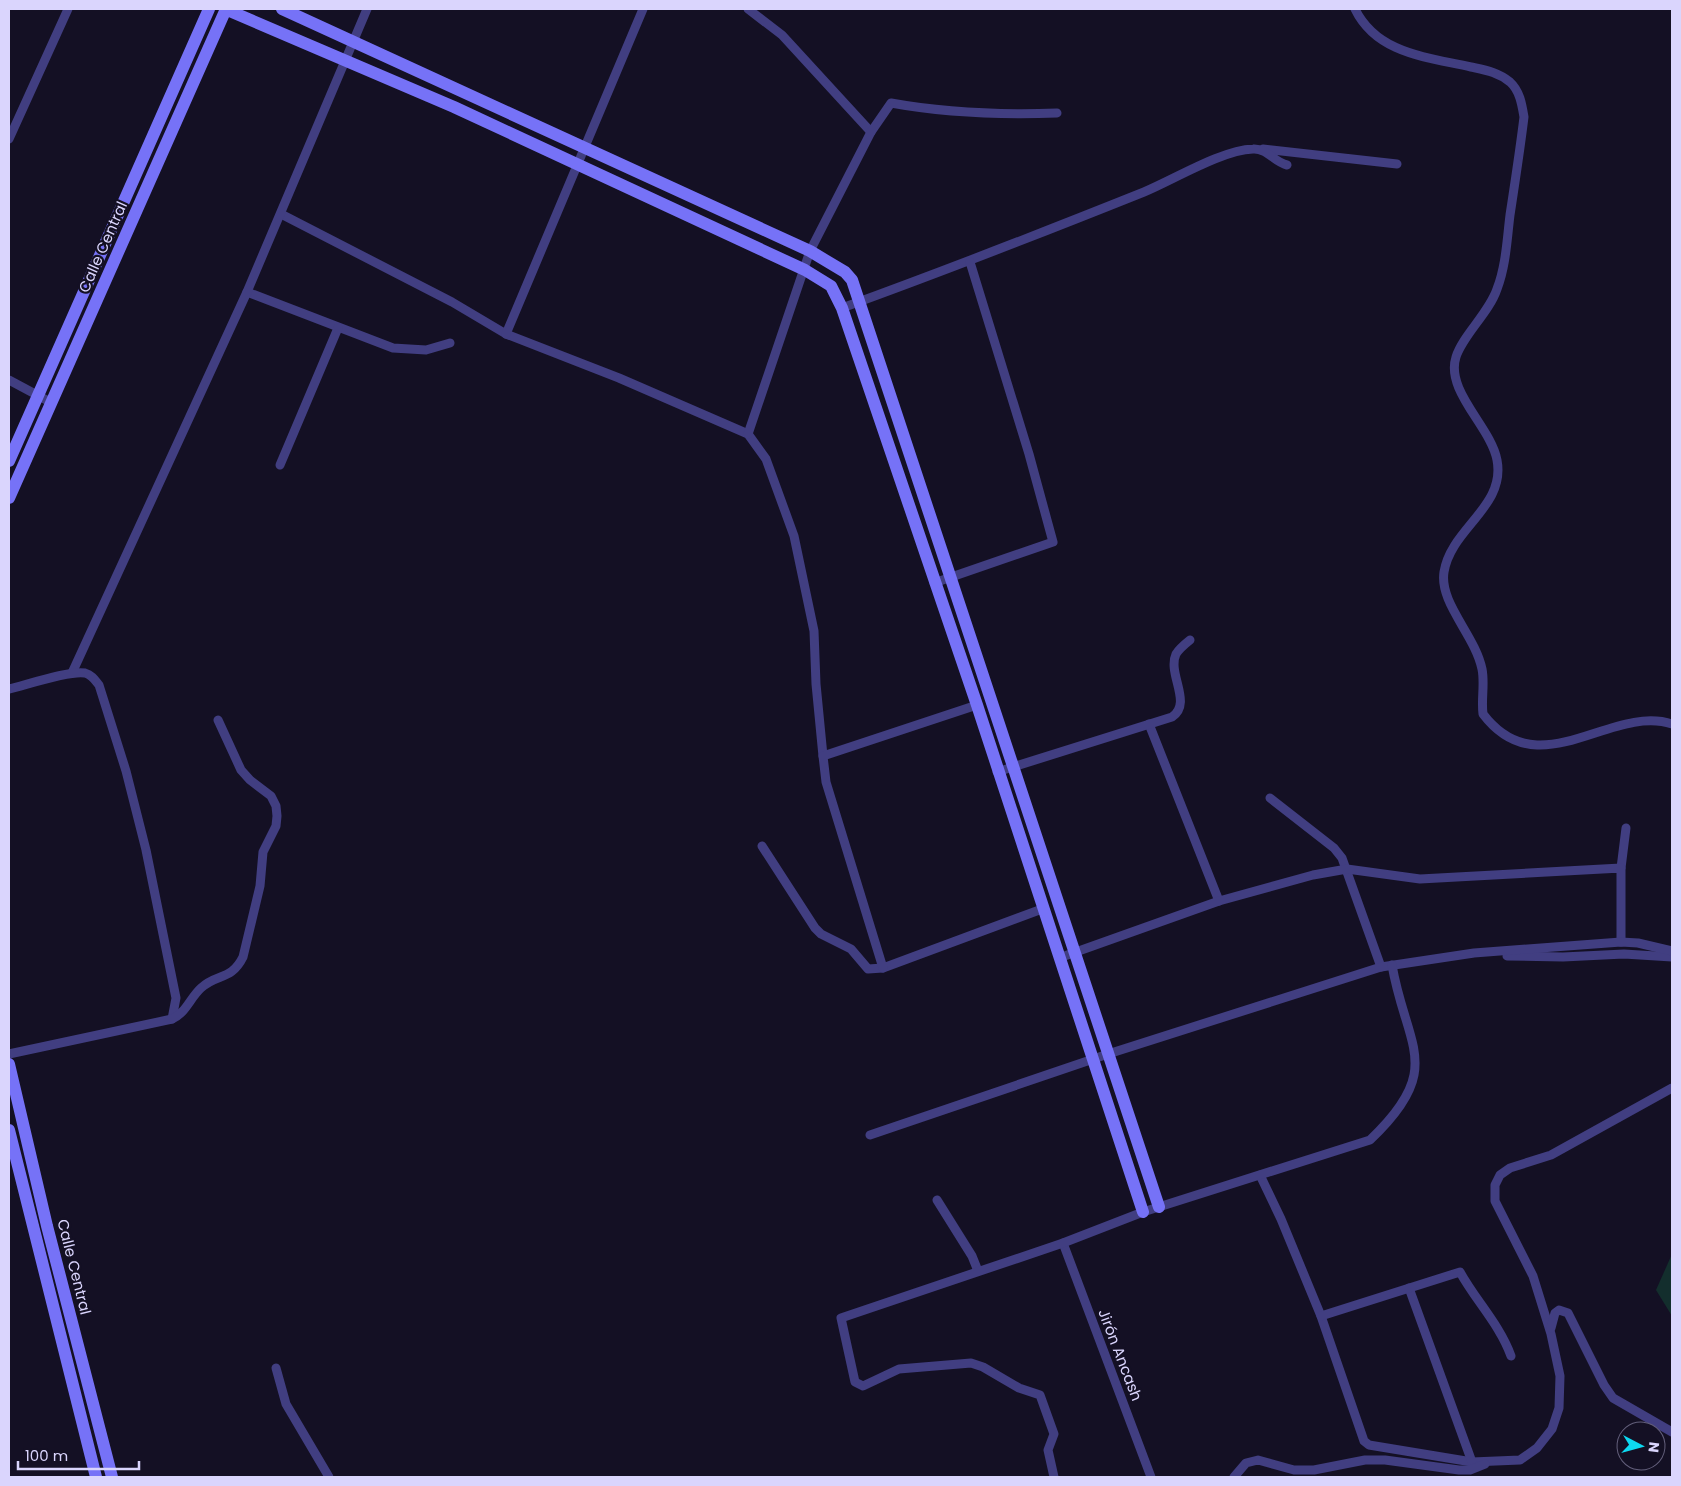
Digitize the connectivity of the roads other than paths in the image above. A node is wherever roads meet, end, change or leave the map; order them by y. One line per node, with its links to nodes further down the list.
1 (68, 9): 13 (street)
2 (210, 9): 30 (street, Calle Central)
3 (226, 9): 10 (street); 31 (street, Calle Central)
4 (282, 9): 9 (street)
5 (367, 9): 9 (street)
6 (643, 9): 15 (street)
7 (748, 9): 12 (street)
8 (1355, 9): 44 (street)
9 (352, 42): 10 (street); 15 (street)
10 (343, 61): 16 (street); 19 (street)
11 (1057, 113): 12 (street)
12 (871, 132): 20 (street)
13 (9, 139)
14 (1256, 148): 17 (street); 18 (street); 21 (street)
15 (584, 149): 16 (street); 20 (street)
16 (578, 164): 22 (street); 27 (street)
17 (1287, 164)
18 (1397, 164)
19 (281, 214): 23 (street); 27 (street)
20 (810, 251): 22 (street); 24 (street)
21 (970, 262): 24 (street); 36 (street)
22 (805, 270): 25 (street); 32 (street)
23 (247, 292): 26 (street); 39 (street)
24 (858, 302): 25 (street); 36 (street)
25 (842, 308): 37 (street)
26 (338, 328): 28 (street); 34 (street)
27 (506, 334): 32 (street)
28 (450, 343)
29 (9, 380): 30 (street)
30 (37, 395): 31 (street); 33 (street, Calle Central)
31 (52, 403): 35 (street, Calle Central)
32 (748, 434): 45 (street)
33 (9, 461)
34 (280, 465)
35 (9, 498)
36 (950, 578): 37 (street); 46 (street)
37 (934, 584): 41 (street)
38 (1190, 640): 43 (street)
39 (72, 673): 40 (street); 64 (street)
40 (9, 689)
41 (977, 705): 45 (street); 47 (street)
42 (218, 720): 64 (street)
43 (1149, 724): 46 (street); 53 (street)
44 (1672, 724)
45 (823, 756): 63 (street)
46 (1014, 766): 47 (street); 57 (street)
47 (998, 772): 54 (street)
48 (1270, 798): 52 (street)
49 (1626, 828): 51 (street)
50 (762, 846): 63 (street)
51 (1621, 868): 52 (street); 55 (street)
52 (1347, 869): 53 (street); 62 (street)
53 (1219, 901): 57 (street)
54 (1042, 909): 60 (street); 63 (street)
55 (1621, 942): 56 (street); 58 (street)
56 (1672, 951)
57 (1074, 953): 60 (street); 66 (street)
58 (1462, 955): 59 (street); 61 (street)
59 (1672, 957)
60 (1059, 958): 67 (street)
61 (1392, 965): 62 (street); 72 (street)
62 (1381, 967): 66 (street)
63 (883, 968)
64 (172, 1020): 65 (street)
65 (9, 1054)
66 (1108, 1054): 67 (street); 74 (street)
67 (1093, 1059): 71 (street); 75 (street)
68 (9, 1064): 88 (street, Calle Central)
69 (1672, 1088): 80 (street)
70 (9, 1130): 87 (street, Calle Central)
71 (870, 1135)
72 (1260, 1175): 74 (street); 79 (street)
73 (937, 1200): 77 (street)
74 (1159, 1207): 75 (street)
75 (1143, 1212): 76 (street)
76 (1063, 1243): 77 (street); 86 (street, Jirón Ancash)
77 (978, 1271): 90 (street)
78 (1409, 1288): 79 (street); 81 (street); 85 (street)
79 (1321, 1316): 85 (street)
80 (1551, 1334): 83 (street); 84 (street)
81 (1511, 1356)
82 (276, 1368): 89 (street)
83 (1672, 1432)
84 (1495, 1461): 85 (street); 91 (street)
85 (1472, 1462)
86 (1147, 1476)
87 (96, 1477)
88 (112, 1477)
89 (329, 1477)
90 (1054, 1477)
91 (1234, 1477)

